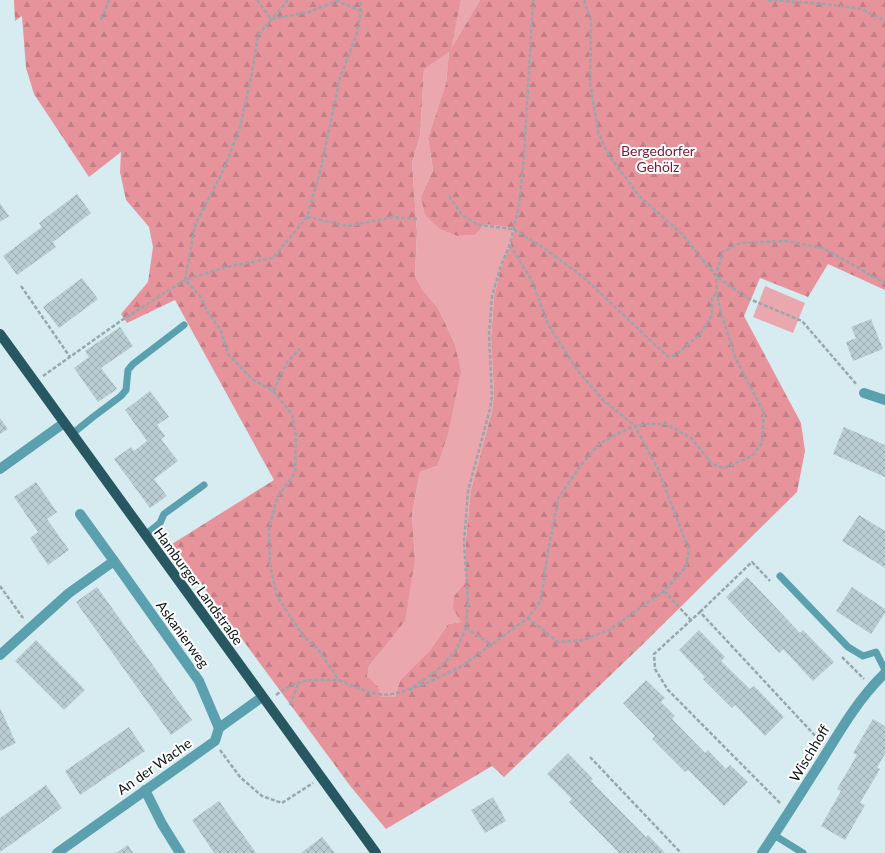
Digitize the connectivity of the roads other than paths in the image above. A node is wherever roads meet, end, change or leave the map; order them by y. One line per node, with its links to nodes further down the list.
1 (184, 325): 6 (lane)
2 (0, 334): 5 (main road, Hamburger Landstraße)
3 (864, 393): 4 (street)
4 (885, 400)
5 (64, 423): 6 (main road, Hamburger Landstraße); 7 (street)
6 (72, 434): 10 (main road, Hamburger Landstraße)
7 (0, 469)
8 (204, 485): 10 (lane)
9 (80, 514): 11 (street, Askanierweg)
10 (145, 535): 15 (main road, Hamburger Landstraße)
11 (114, 561): 13 (street); 16 (street, Askanierweg)
12 (780, 576): 14 (lane)
13 (0, 655)
14 (885, 672): 18 (street, Wischhoff)
15 (264, 700): 16 (street); 21 (main road, Hamburger Landstraße)
16 (220, 728): 17 (street, An der Wache)
17 (145, 790): 19 (street, An der Wache); 20 (street)
18 (774, 836): 22 (street, Wischhoff); 23 (lane)
19 (57, 853)
20 (180, 853)
21 (376, 853)
22 (763, 853)
23 (803, 853)

